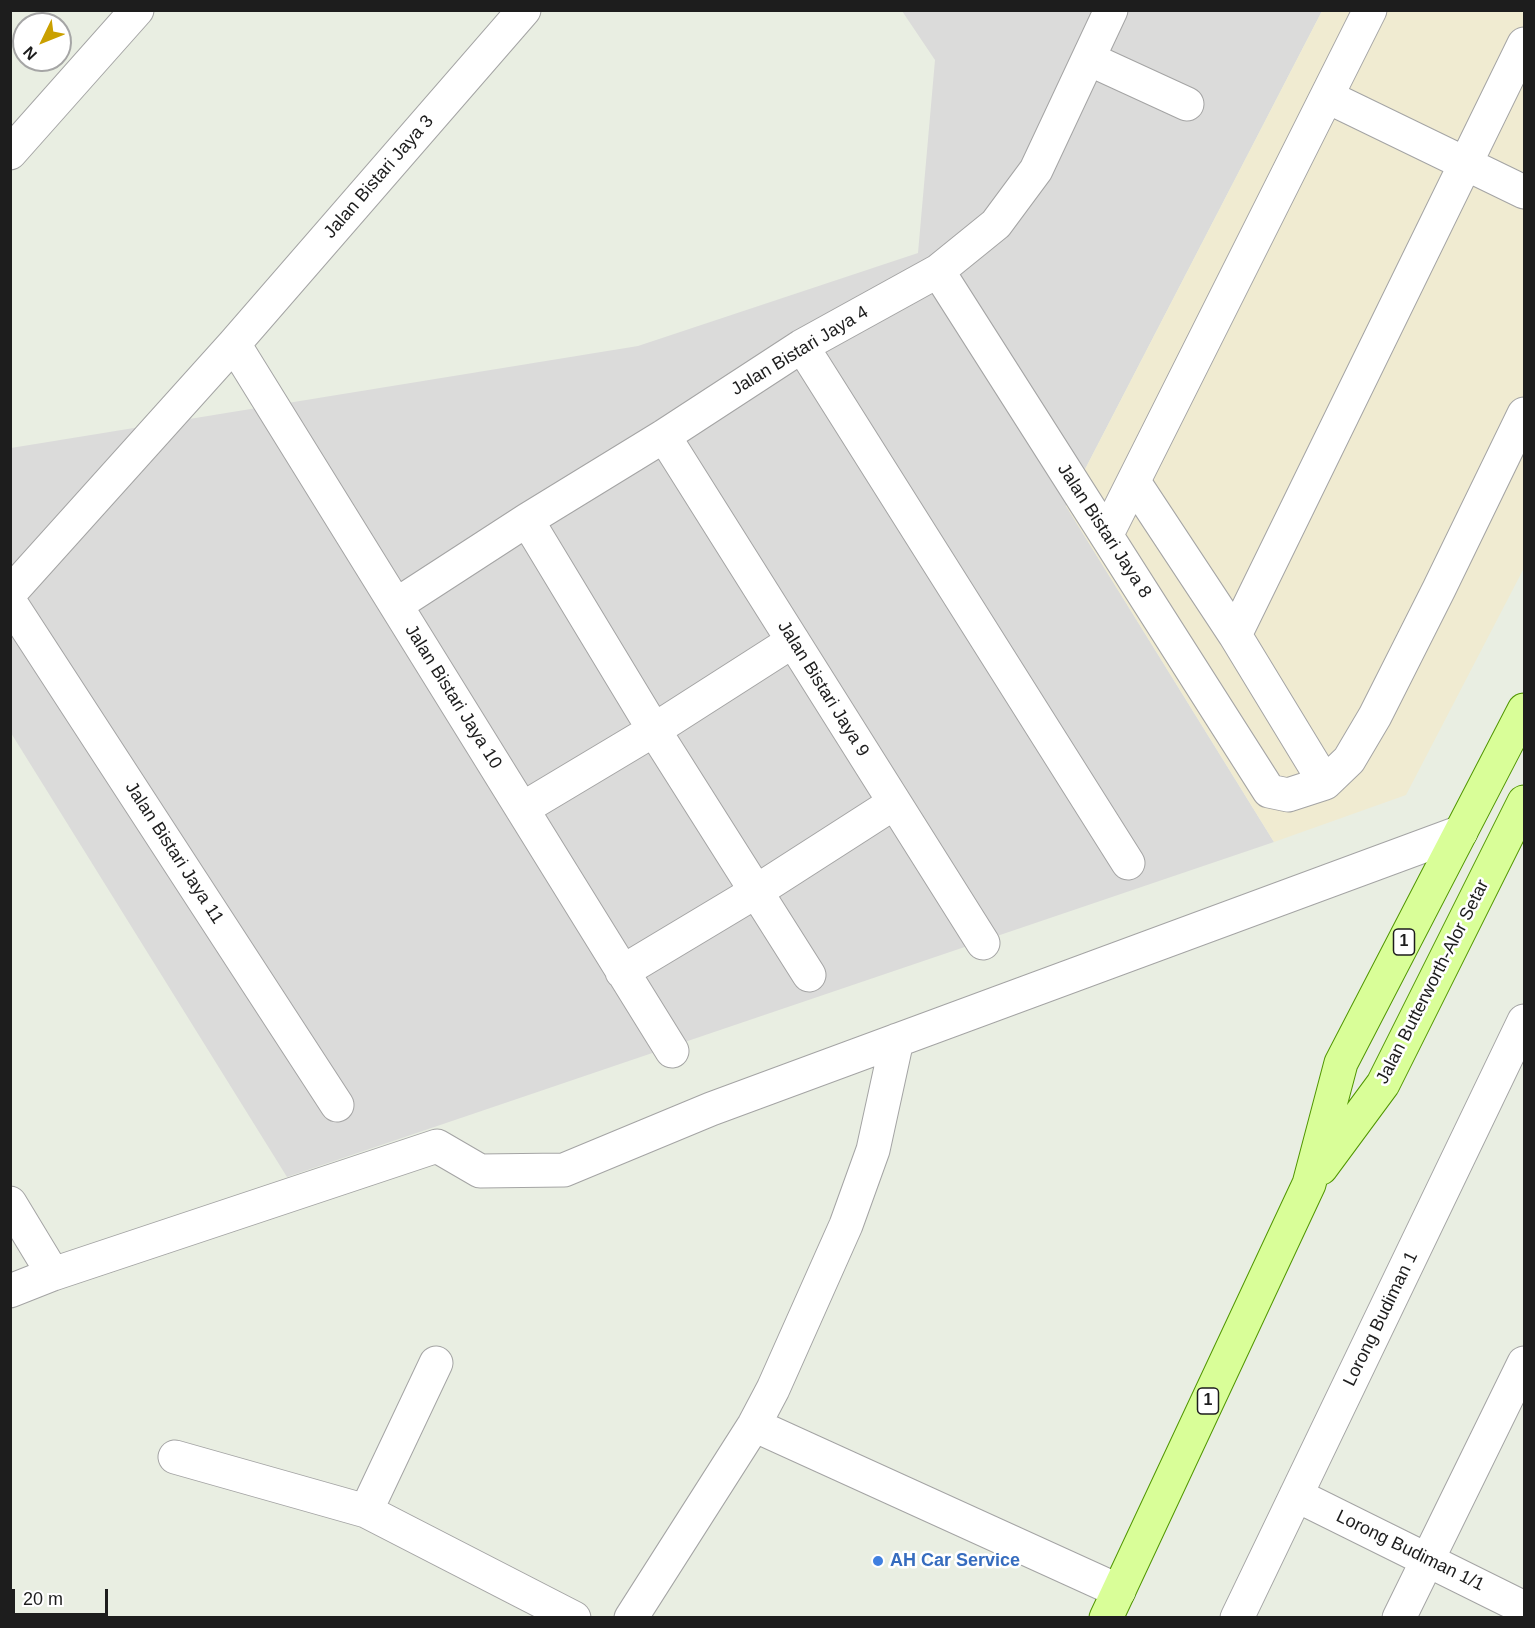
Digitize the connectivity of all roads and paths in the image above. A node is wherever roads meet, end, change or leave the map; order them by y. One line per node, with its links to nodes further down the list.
1 (137, 10): 9 (street)
2 (524, 10): 13 (street, Jalan Bistari Jaya 3)
3 (1111, 10): 6 (street, Jalan Bistari Jaya 4)
4 (1370, 10): 7 (street)
5 (1524, 44): 10 (street)
6 (1089, 59): 8 (street); 12 (street, Jalan Bistari Jaya 4)
7 (1328, 97): 10 (street); 17 (street)
8 (1187, 104)
9 (10, 153)
10 (1466, 163): 11 (street); 23 (street)
11 (1524, 192)
12 (938, 271): 14 (street, Jalan Bistari Jaya 4); 19 (street, Jalan Bistari Jaya 8)
13 (234, 344): 20 (street, Jalan Bistari Jaya 3); 22 (street, Jalan Bistari Jaya 10)
14 (802, 346): 16 (street, Jalan Bistari Jaya 4); 32 (street)
15 (1524, 414): 27 (street)
16 (664, 436): 18 (street, Jalan Bistari Jaya 4); 24 (street, Jalan Bistari Jaya 9)
17 (1134, 482): 19 (street); 23 (street)
18 (527, 520): 22 (street, Jalan Bistari Jaya 4); 26 (street)
19 (1107, 534): 27 (street, Jalan Bistari Jaya 8)
20 (10, 593)
21 (10, 602): 40 (street, Jalan Bistari Jaya 11)
22 (396, 605): 29 (street, Jalan Bistari Jaya 10)
23 (1235, 635): 27 (street)
24 (793, 642): 26 (street); 28 (street, Jalan Bistari Jaya 9)
25 (1524, 710): 31 (main road, Jalan Butterworth-Alor Setar / 1)
26 (654, 730): 29 (street); 33 (street)
27 (1325, 783)
28 (894, 802): 33 (street); 34 (street, Jalan Bistari Jaya 9)
29 (522, 809): 35 (street, Jalan Bistari Jaya 10)
30 (1522, 812): 41 (main road, Jalan Butterworth-Alor Setar / 1)
31 (1461, 832): 38 (street); 41 (main road, Jalan Butterworth-Alor Setar / 1)
32 (1128, 863)
33 (757, 891): 35 (street); 36 (street)
34 (983, 943)
35 (622, 972): 39 (street, Jalan Bistari Jaya 10)
36 (809, 975)
37 (1523, 1026): 49 (street, Lorong Budiman 1)
38 (897, 1040): 43 (street); 47 (street)
39 (672, 1051)
40 (337, 1105)
41 (1309, 1184): 52 (main road, Jalan Butterworth-Alor Setar / 1)
42 (10, 1203): 43 (street)
43 (53, 1274): 44 (street)
44 (10, 1291)
45 (436, 1363): 50 (street)
46 (1524, 1363): 51 (street)
47 (754, 1425): 52 (street); 55 (street)
48 (175, 1456): 50 (street)
49 (1296, 1495): 51 (street, Lorong Budiman 1/1); 56 (street, Lorong Budiman 1)
50 (366, 1510): 54 (street)
51 (1427, 1560): 53 (street, Lorong Budiman 1/1); 57 (street)
52 (1112, 1604)
53 (1524, 1608)
54 (574, 1617)
55 (631, 1617)
56 (1237, 1617)
57 (1399, 1617)

